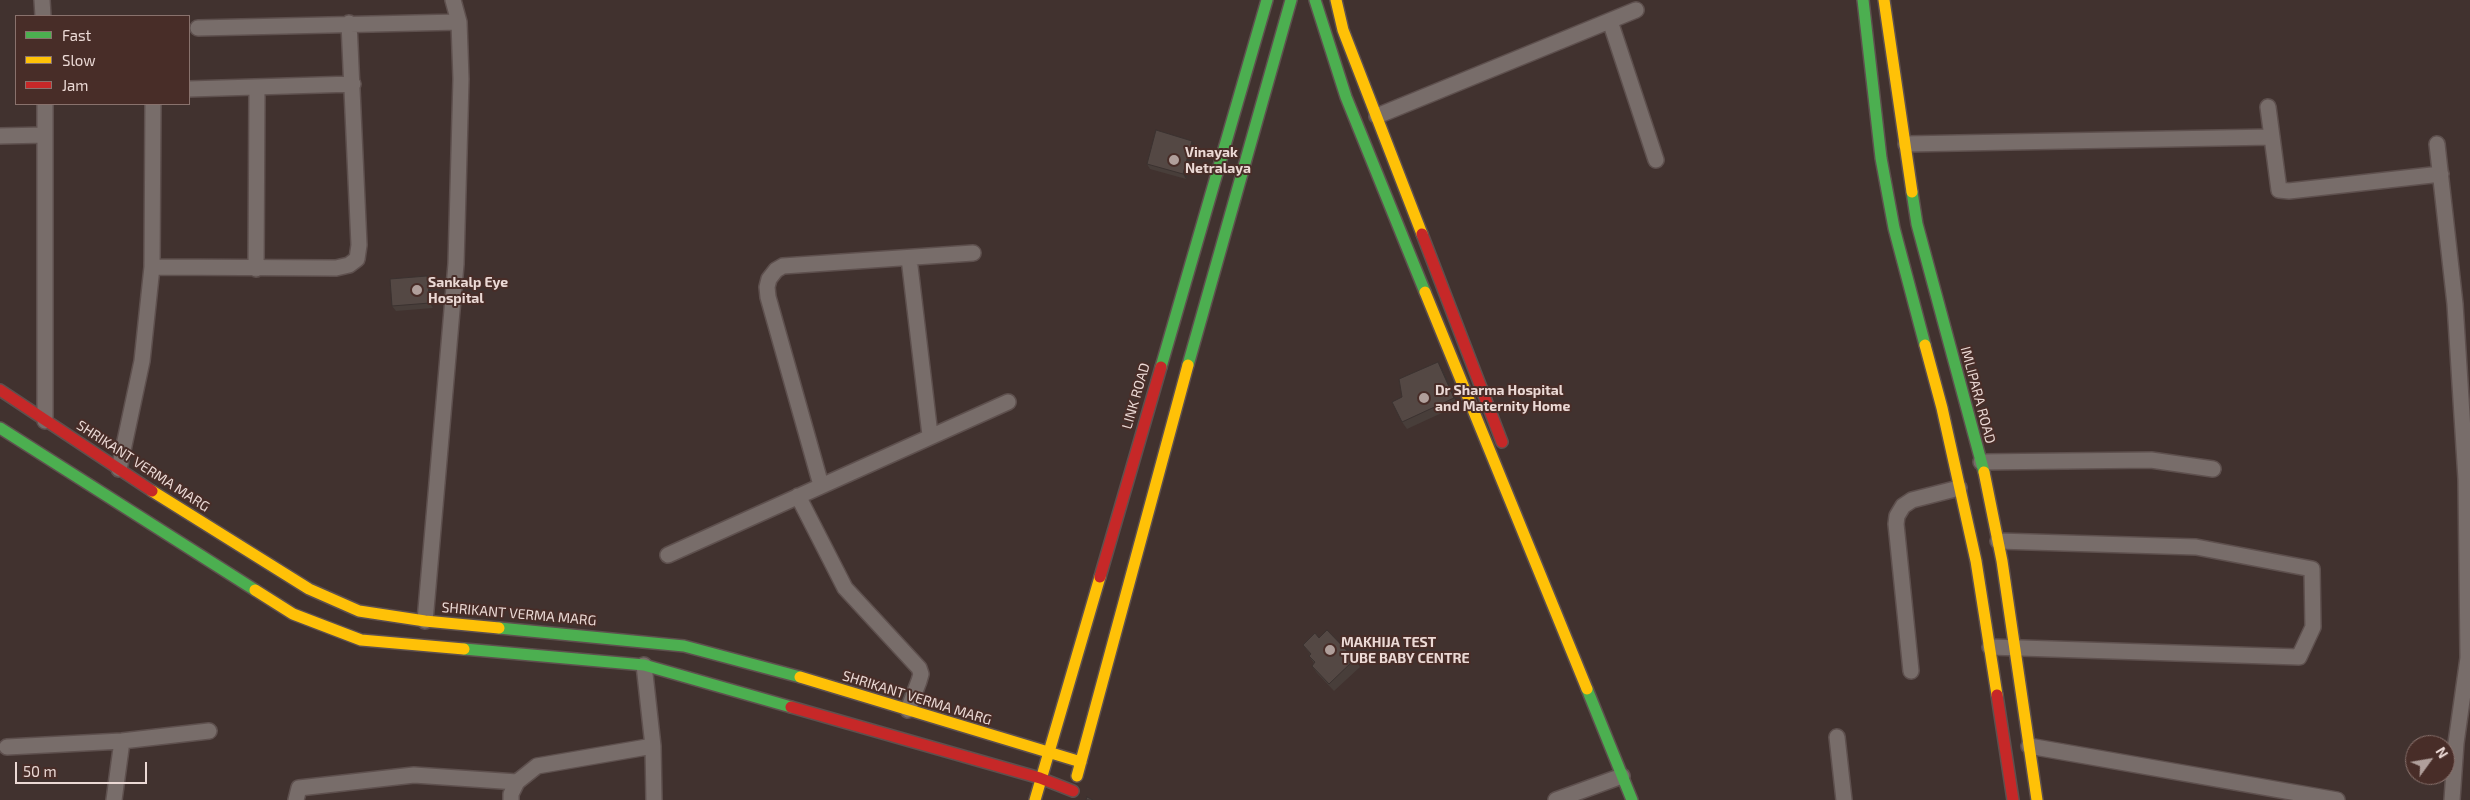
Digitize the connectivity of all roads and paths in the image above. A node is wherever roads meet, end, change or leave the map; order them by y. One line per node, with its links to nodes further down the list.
1 (42, 0): 10 (street)
2 (453, 0): 12 (street)
3 (1267, 0): 62 (street, LINK ROAD)
4 (1291, 0): 63 (street)
5 (1316, 0): 64 (street)
6 (1336, 0): 21 (street)
7 (1863, 0): 46 (street)
8 (1884, 0): 25 (street, IMLIPARA ROAD)
9 (1636, 10): 11 (street)
10 (43, 15)
11 (1610, 21): 21 (street); 27 (street)
12 (459, 22): 13 (street); 50 (street)
13 (349, 23): 14 (street); 15 (street)
14 (198, 28)
15 (353, 84): 16 (street); 32 (street)
16 (256, 88): 17 (street); 32 (street)
17 (190, 89)
18 (45, 105): 22 (street)
19 (153, 105): 31 (street)
20 (2268, 107): 24 (street)
21 (1376, 116): 40 (street)
22 (46, 134): 23 (street); 37 (street)
23 (0, 136)
24 (2270, 137): 25 (street); 28 (street)
25 (1906, 144): 41 (street, IMLIPARA ROAD)
26 (2437, 144): 28 (street)
27 (1656, 160)
28 (2441, 174): 33 (street)
29 (974, 253): 30 (street)
30 (909, 258): 39 (street); 45 (street)
31 (152, 267): 32 (street); 43 (street)
32 (256, 269)
33 (2463, 304): 34 (street)
34 (2464, 354): 44 (street)
35 (0, 390): 37 (street, SHRIKANT VERMA MARG)
36 (1008, 402): 39 (street)
37 (45, 421): 43 (street, SHRIKANT VERMA MARG)
38 (0, 428): 53 (street)
39 (930, 435): 45 (street)
40 (1506, 453)
41 (1981, 462): 42 (street); 48 (street, IMLIPARA ROAD)
42 (2213, 468)
43 (119, 469): 50 (street, SHRIKANT VERMA MARG)
44 (2468, 478): 79 (street)
45 (821, 485): 47 (street)
46 (1959, 488): 51 (street); 54 (street)
47 (798, 496): 49 (street); 55 (street)
48 (1998, 541): 52 (street, IMLIPARA ROAD); 52 (street)
49 (668, 555)
50 (425, 621): 55 (street, SHRIKANT VERMA MARG)
51 (1990, 647): 52 (street); 76 (street)
52 (2016, 649): 60 (street, IMLIPARA ROAD)
53 (644, 665): 59 (street); 65 (street)
54 (1911, 671)
55 (908, 710): 62 (street, SHRIKANT VERMA MARG)
56 (209, 731): 58 (street)
57 (1837, 737): 75 (street)
58 (122, 740): 61 (street); 68 (street)
59 (653, 746): 66 (street); 71 (street)
60 (2029, 746): 77 (street, IMLIPARA ROAD); 78 (street)
61 (6, 747)
62 (1048, 753): 63 (street, SHRIKANT VERMA MARG); 65 (street, LINK ROAD)
63 (1081, 762): 67 (street)
64 (1622, 776): 73 (street); 74 (street)
65 (1040, 778): 67 (street); 72 (street, LINK ROAD)
66 (517, 782): 69 (street); 70 (street)
67 (1072, 796)
68 (114, 800)
69 (296, 800)
70 (511, 800)
71 (654, 800)
72 (1034, 800)
73 (1556, 800)
74 (1632, 800)
75 (1844, 800)
76 (2013, 800)
77 (2037, 800)
78 (2337, 800)
79 (2452, 800)

